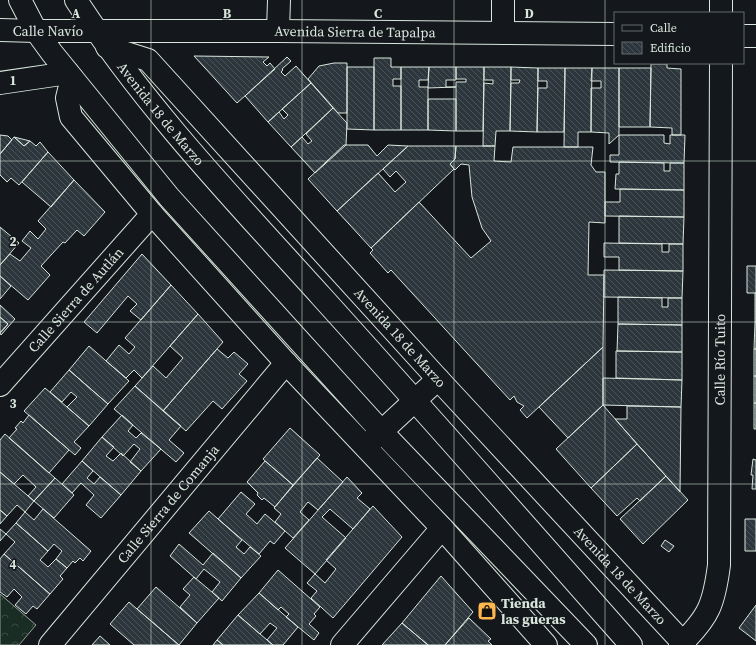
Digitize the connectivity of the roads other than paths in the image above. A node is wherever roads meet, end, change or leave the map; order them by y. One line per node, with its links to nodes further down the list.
1 (20, 0): 8 (street)
2 (76, 0): 14 (street)
3 (279, 0): 9 (street)
4 (503, 0): 10 (street)
5 (721, 0): 6 (street)
6 (721, 12)
7 (0, 30): 8 (street, Calle Navío)
8 (36, 31): 14 (street, Calle Navío); 16 (street)
9 (278, 31): 10 (street, Avenida Sierra de Tapalpa); 14 (street, Avenida Sierra de Tapalpa)
10 (503, 33): 11 (street, Avenida Sierra de Tapalpa)
11 (614, 34)
12 (744, 36): 13 (street)
13 (756, 36)
14 (101, 39): 20 (street, Avenida 18 de Marzo); 22 (street, Avenida 18 de Marzo)
15 (721, 64): 26 (street, Calle Río Tuito)
16 (70, 76): 17 (street); 18 (street); 23 (street)
17 (0, 84)
18 (152, 214): 19 (street); 21 (street, Calle Sierra de Autlán)
19 (286, 363): 24 (street); 27 (street, Calle Sierra de Comanja)
20 (438, 379): 22 (street); 26 (street, Avenida 18 de Marzo)
21 (0, 385)
22 (415, 400): 23 (street); 31 (street, Avenida 18 de Marzo)
23 (380, 431): 24 (street); 30 (street)
24 (365, 446): 25 (street)
25 (442, 528): 28 (street); 29 (street)
26 (682, 644)
27 (50, 645)
28 (342, 645)
29 (546, 645)
30 (586, 645)
31 (631, 645)

